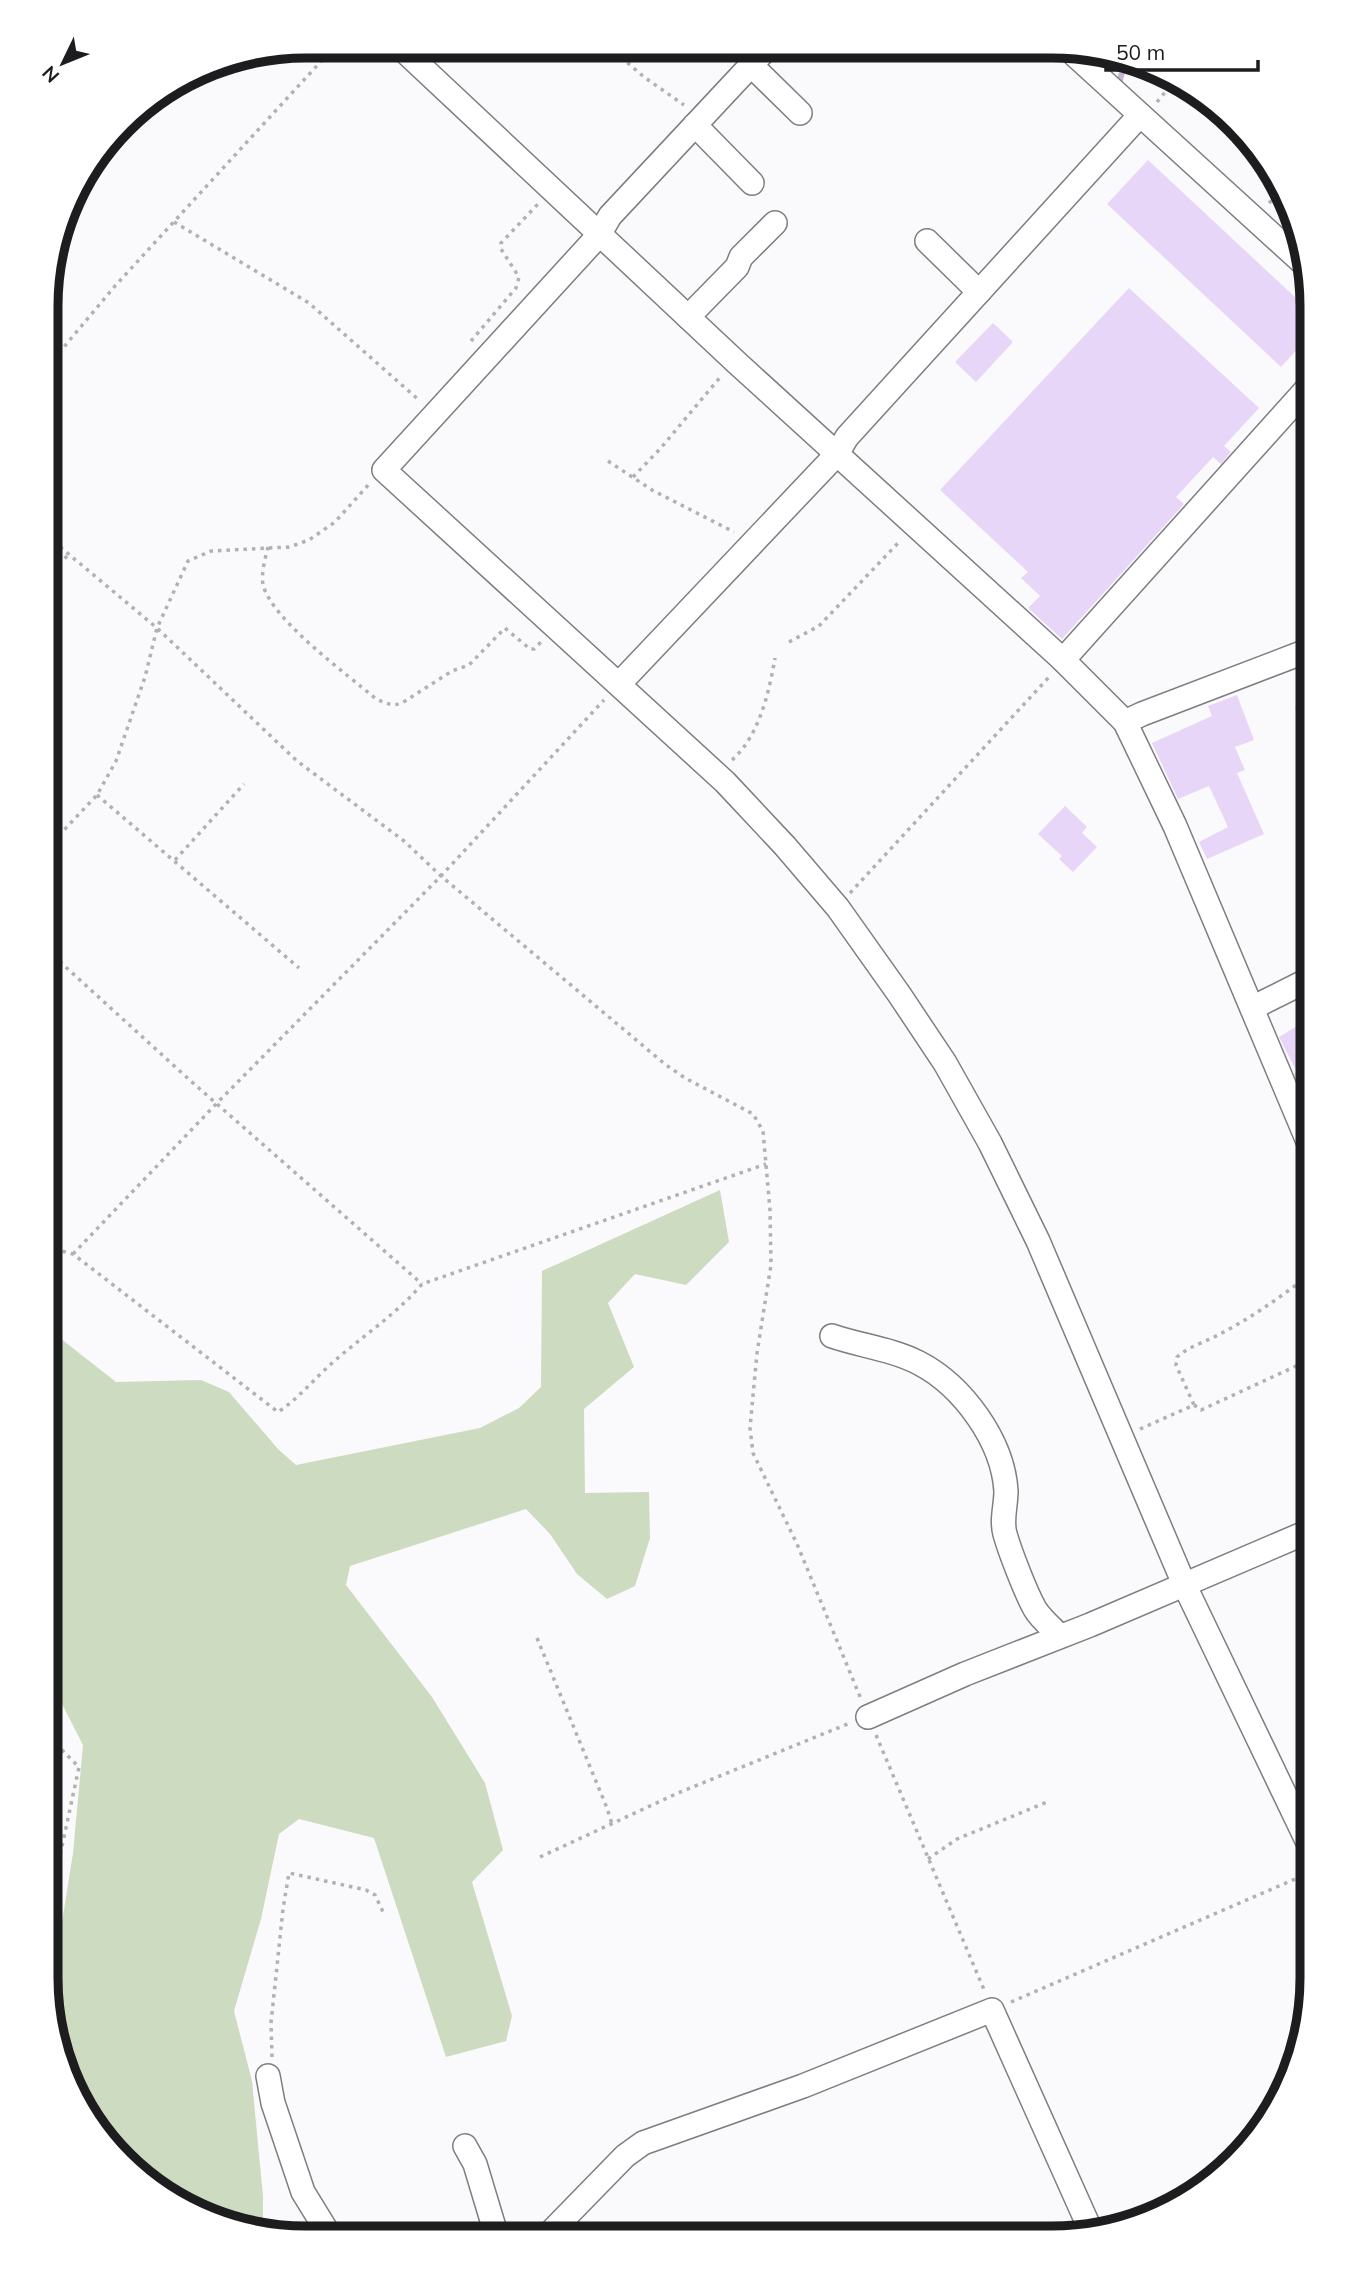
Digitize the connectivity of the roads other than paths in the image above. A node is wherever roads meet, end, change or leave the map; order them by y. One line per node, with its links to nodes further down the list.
1 (412, 58): 10 (street)
2 (758, 58): 4 (street)
3 (1079, 59): 6 (street)
4 (751, 65): 5 (street); 7 (street)
5 (800, 113)
6 (1140, 115): 12 (street); 13 (street)
7 (697, 123): 8 (street); 10 (street)
8 (752, 183)
9 (775, 223): 14 (street)
10 (599, 235): 14 (street); 19 (street)
11 (927, 240): 13 (street)
12 (1295, 255)
13 (979, 292): 16 (street)
14 (688, 317): 16 (street)
15 (1300, 396): 18 (street)
16 (837, 454): 18 (street); 19 (street)
17 (1300, 654): 20 (street)
18 (1063, 660): 20 (street)
19 (620, 683): 26 (street)
20 (1125, 722): 22 (street)
21 (1300, 984): 22 (street)
22 (1252, 1008): 23 (street)
23 (1300, 1123)
24 (832, 1336): 27 (street)
25 (1300, 1535): 26 (street)
26 (1184, 1584): 27 (street); 29 (street)
27 (1060, 1636): 28 (street)
28 (868, 1717)
29 (1300, 1826)
30 (268, 2076): 33 (street)
31 (465, 2146): 34 (street)
32 (1088, 2223): 35 (street)
33 (324, 2226)
34 (494, 2226)
35 (557, 2226)

